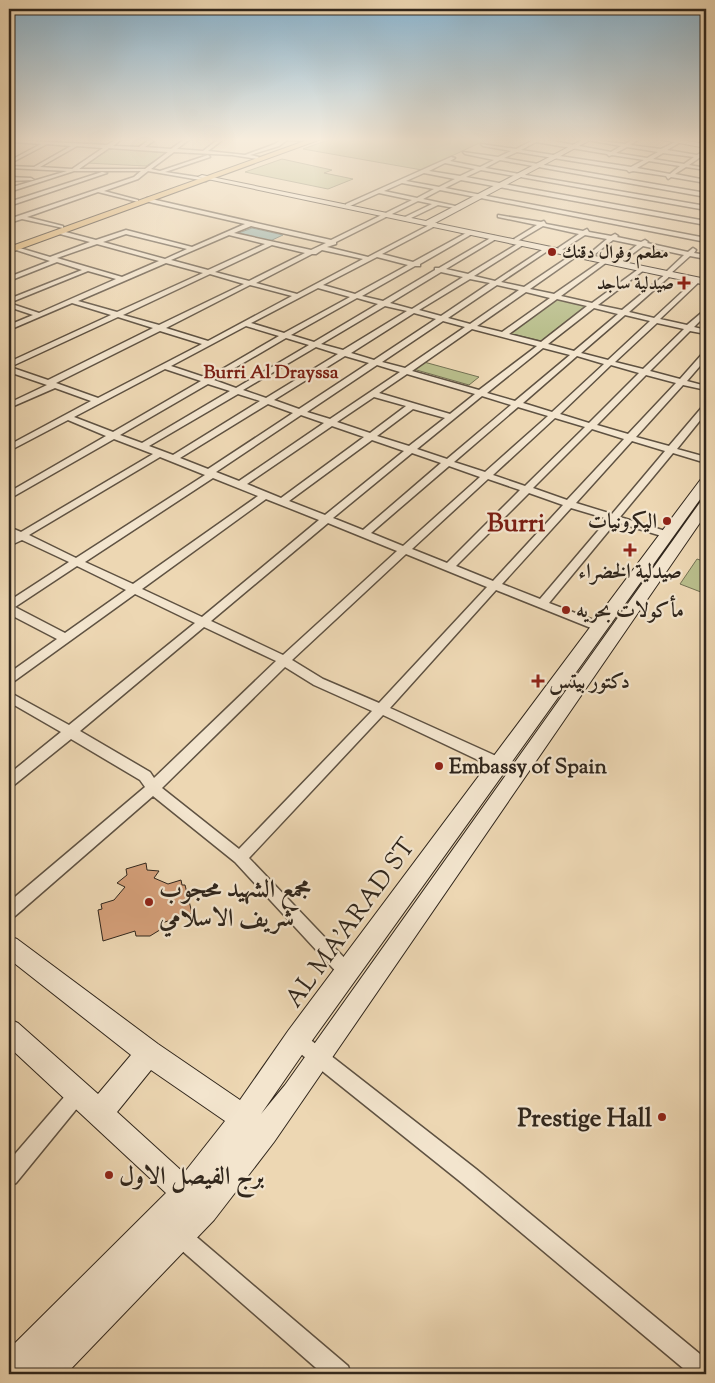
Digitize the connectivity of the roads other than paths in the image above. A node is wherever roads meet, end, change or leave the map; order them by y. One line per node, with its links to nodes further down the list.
1 (65, 203): 33 (street)
2 (130, 203): 50 (main road)
3 (141, 203): 50 (main road)
4 (159, 203): 43 (street)
5 (325, 203): 30 (main road)
6 (332, 203): 20 (main road)
7 (355, 203): 20 (street)
8 (413, 203): 30 (street)
9 (429, 203): 17 (street)
10 (468, 203): 21 (main road)
11 (508, 203): 18 (street)
12 (525, 203): 18 (street)
13 (594, 203): 23 (street)
14 (630, 203): 23 (street)
15 (677, 203): 19 (street)
16 (695, 203): 19 (street)
17 (436, 204): 21 (street); 35 (street)
18 (521, 205): 25 (street); 27 (street)
19 (691, 205): 24 (street); 36 (street)
20 (348, 206): 30 (main road)
21 (458, 208): 44 (main road)
22 (568, 208): 27 (street)
23 (622, 208): 28 (street); 29 (street)
24 (706, 208)
25 (514, 209)
26 (507, 212): 45 (street)
27 (562, 212): 31 (street); 39 (street)
28 (616, 212)
29 (648, 213): 34 (street); 36 (street)
30 (387, 215): 35 (main road); 44 (main road); 61 (street)
31 (555, 216)
32 (610, 216): 39 (street)
33 (22, 217): 38 (street); 50 (street)
34 (642, 217)
35 (407, 218): 44 (main road)
36 (676, 218): 41 (street); 42 (street)
37 (548, 220): 45 (street)
38 (9, 221)
39 (603, 221): 46 (street); 47 (street)
40 (636, 221): 47 (street)
41 (670, 222)
42 (706, 223)
43 (250, 224): 52 (street); 61 (street)
44 (431, 224): 53 (main road); 59 (main road); 70 (street)
45 (541, 224): 54 (street); 59 (street)
46 (597, 225)
47 (629, 226): 51 (street); 56 (street)
48 (664, 227): 51 (street)
49 (591, 229): 54 (street)
50 (60, 230): 58 (street); 63 (main road)
51 (659, 231): 57 (street); 62 (street)
52 (226, 233): 60 (street); 64 (street)
53 (470, 233): 55 (main road); 79 (street)
54 (585, 233): 56 (street); 67 (street)
55 (494, 238): 59 (main road); 84 (street)
56 (612, 238): 62 (street); 72 (street)
57 (706, 240): 69 (street)
58 (93, 242): 64 (street); 75 (street); 76 (street)
59 (519, 242): 66 (main road); 67 (main road); 87 (street)
60 (272, 243): 68 (street); 85 (street)
61 (334, 243): 65 (street)
62 (641, 244): 69 (street); 78 (street)
63 (10, 248): 75 (street)
64 (190, 248): 76 (street)
65 (323, 248): 68 (street); 74 (street)
66 (547, 249): 71 (main road); 91 (street)
67 (560, 249): 72 (main road)
68 (314, 253): 92 (street)
69 (688, 254): 73 (street); 86 (street)
70 (376, 255): 74 (street); 79 (street)
71 (575, 255): 77 (main road); 94 (street)
72 (590, 256): 78 (main road)
73 (706, 257)
74 (369, 259): 93 (street)
75 (52, 260): 83 (street); 88 (street)
76 (163, 260): 85 (street); 89 (street)
77 (605, 261): 82 (main road); 97 (street)
78 (619, 262): 86 (main road)
79 (415, 264): 80 (street); 96 (street)
80 (424, 266)
81 (432, 268): 84 (street)
82 (642, 269): 86 (main road); 101 (street)
83 (86, 270): 89 (street); 98 (street)
84 (441, 270): 87 (street); 100 (street)
85 (208, 272): 92 (street); 106 (street)
86 (668, 273): 90 (main road); 104 (street)
87 (468, 276): 91 (street); 102 (street)
88 (9, 279)
89 (122, 279): 99 (street)
90 (703, 281): 108 (street)
91 (496, 283): 94 (street); 107 (street)
92 (251, 284): 95 (street); 112 (street)
93 (318, 286): 95 (street); 96 (street)
94 (523, 289): 97 (street); 110 (street)
95 (298, 296): 109 (street)
96 (357, 296): 100 (street); 116 (street)
97 (556, 297): 101 (street); 115 (street)
98 (10, 301): 105 (street)
99 (72, 301): 105 (street); 106 (street)
100 (385, 304): 102 (street); 118 (street)
101 (591, 305): 104 (street); 119 (street)
102 (412, 311): 107 (street); 120 (street)
103 (706, 311): 113 (street)
104 (624, 313): 108 (street); 121 (street)
105 (38, 315): 111 (street)
106 (117, 315): 112 (street); 126 (street)
107 (441, 318): 110 (street); 123 (street)
108 (654, 320): 113 (street); 124 (street)
109 (246, 324): 116 (street); 117 (street)
110 (470, 326): 115 (street); 127 (street)
111 (9, 328)
112 (161, 328): 117 (street); 131 (street)
113 (689, 328): 114 (street); 128 (street)
114 (706, 332)
115 (503, 334): 119 (street)
116 (286, 335): 118 (street); 129 (street)
117 (208, 343): 125 (street)
118 (316, 344): 120 (street); 133 (street)
119 (541, 344): 121 (street); 134 (street)
120 (345, 353): 123 (street); 137 (street)
121 (576, 353): 124 (street); 138 (street)
122 (706, 355): 130 (street)
123 (374, 362): 127 (street); 142 (street)
124 (610, 362): 128 (street); 143 (street)
125 (164, 366): 129 (street); 136 (street)
126 (9, 367): 131 (street)
127 (406, 371): 134 (street); 135 (street)
128 (646, 372): 130 (street); 147 (street)
129 (206, 381): 133 (street); 148 (street)
130 (682, 381): 132 (street); 150 (street)
131 (52, 384): 136 (street); 139 (street)
132 (706, 388)
133 (236, 391): 137 (street); 151 (street)
134 (481, 393): 138 (street); 145 (street)
135 (374, 394): 140 (street); 146 (street)
136 (98, 401): 144 (street)
137 (267, 402): 142 (street); 156 (street)
138 (517, 404): 143 (street); 158 (street)
139 (9, 406)
140 (412, 406): 145 (street); 149 (street)
141 (706, 408): 154 (street)
142 (298, 412): 146 (street); 159 (street)
143 (554, 415): 147 (street); 160 (street)
144 (67, 417): 148 (street); 152 (street)
145 (450, 417): 153 (street)
146 (332, 423): 149 (street); 162 (street)
147 (590, 426): 150 (street); 163 (street)
148 (113, 435): 151 (street); 165 (street)
149 (369, 436): 153 (street); 166 (street)
150 (630, 438): 154 (street); 167 (street)
151 (142, 447): 155 (street)
152 (9, 448)
153 (411, 450): 158 (street); 170 (street)
154 (671, 450): 157 (street); 169 (street)
155 (160, 454): 156 (street); 173 (street)
156 (174, 459): 159 (street)
157 (706, 460)
158 (448, 463): 160 (street); 172 (street)
159 (210, 474): 162 (street); 177 (street)
160 (485, 475): 163 (street); 176 (street)
161 (706, 482): 174 (main road, AL MA'ARAD ST)
162 (240, 485): 164 (street)
163 (527, 490): 167 (street); 178 (street)
164 (265, 495): 166 (street); 180 (street)
165 (9, 496)
166 (282, 502): 170 (street)
167 (570, 504): 169 (street); 179 (street)
168 (706, 504): 174 (main road, AL MA'ARAD ST)
169 (614, 518): 174 (street); 181 (street)
170 (325, 519): 172 (street); 183 (street)
171 (9, 530): 173 (street)
172 (364, 534): 176 (street)
173 (21, 536): 175 (street); 177 (street)
174 (670, 539): 184 (main road, AL MA'ARAD ST); 186 (main road, AL MA'ARAD ST)
175 (9, 543)
176 (405, 550): 178 (street); 187 (street)
177 (78, 562): 180 (street); 182 (street)
178 (449, 568): 179 (street)
179 (494, 585): 181 (street); 190 (street)
180 (133, 589): 183 (street); 185 (street)
181 (542, 604): 184 (street)
182 (9, 607): 185 (street)
183 (203, 622): 187 (street); 191 (street)
184 (600, 627): 186 (main road, AL MA'ARAD ST)
185 (64, 638): 188 (street)
186 (593, 651): 192 (main road, AL MA'ARAD ST); 202 (main road, AL MA'ARAD ST)
187 (284, 660): 190 (street); 194 (street)
188 (9, 679)
189 (9, 696): 191 (street)
190 (381, 709): 192 (street); 195 (street)
191 (71, 732): 193 (street); 194 (street)
192 (500, 764): 198 (main road, AL MA'ARAD ST)
193 (9, 781)
194 (153, 788): 195 (street); 196 (street)
195 (240, 858): 198 (street)
196 (9, 911)
197 (9, 946): 201 (main road)
198 (347, 972): 200 (main road, AL MA'ARAD ST)
199 (9, 1031): 203 (main road)
200 (297, 1040): 202 (street); 205 (main road, AL MA'ARAD ST)
201 (149, 1053): 204 (main road); 205 (main road)
202 (318, 1056): 206 (main road, AL MA'ARAD ST); 211 (street)
203 (77, 1095): 204 (main road); 207 (street)
204 (98, 1114): 208 (main road)
205 (244, 1118): 206 (main road); 208 (main road, AL MA'ARAD ST)
206 (265, 1133): 208 (main road, AL MA'ARAD ST)
207 (9, 1176)
208 (195, 1201): 209 (main road, AL MA'ARAD ST); 210 (main road, AL MA'ARAD ST)
209 (179, 1235): 212 (main road, AL MA'ARAD ST); 213 (street)
210 (9, 1371)
211 (706, 1373)
212 (45, 1374)
213 (340, 1374)

